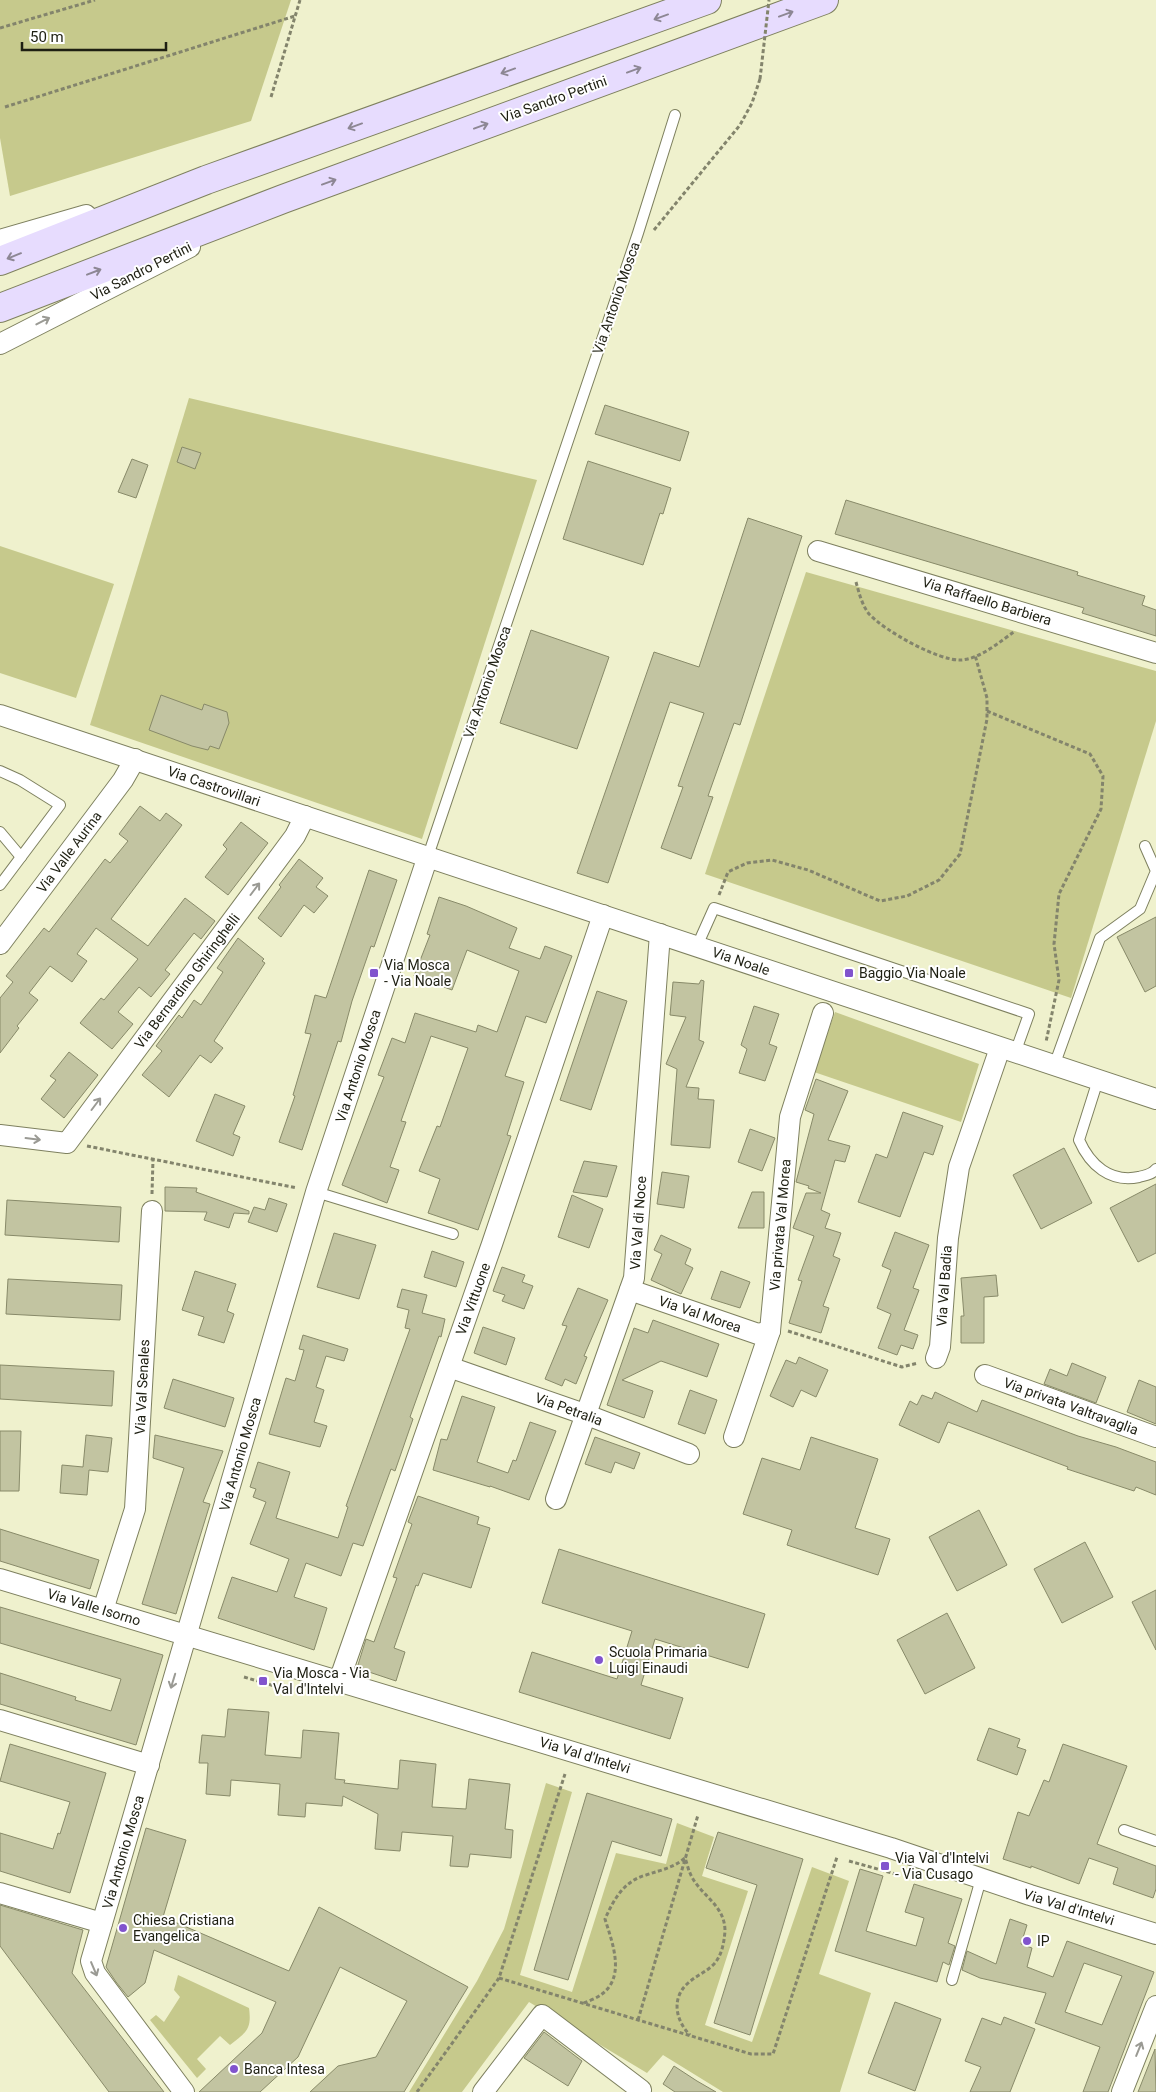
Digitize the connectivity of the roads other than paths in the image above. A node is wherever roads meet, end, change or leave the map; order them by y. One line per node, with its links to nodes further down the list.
1 (707, 0): 4 (main road, one-way to 4)
2 (824, 0): 5 (main road, Via Sandro Pertini, one-way to 2)
3 (675, 115): 18 (lane, Via Antonio Mosca)
4 (206, 180): 6 (street); 7 (main road, one-way to 7)
5 (283, 199): 8 (main road, Via Sandro Pertini, one-way to 5); 9 (street, Via Sandro Pertini, one-way to 5)
6 (0, 240)
7 (0, 261)
8 (0, 308)
9 (0, 344)
10 (818, 551): 11 (street, Via Raffaello Barbiera)
11 (1156, 653)
12 (0, 715): 13 (street, Via Castrovillari)
13 (135, 759): 15 (street, Via Castrovillari); 23 (street, Via Valle Aurina)
14 (0, 770): 19 (lane)
15 (305, 816): 18 (street, Via Castrovillari); 30 (street, Via Bernardino Ghiringhelli, one-way to 15)
16 (0, 832): 19 (lane)
17 (1145, 846): 27 (lane)
18 (428, 856): 21 (street, Via Noale); 32 (street, Via Antonio Mosca)
19 (21, 857): 20 (lane)
20 (0, 885)
21 (603, 915): 22 (street, Via Noale); 38 (street, Via Vittuone)
22 (660, 934): 24 (street, Via Noale); 35 (street, Via Val di Noce)
23 (0, 944)
24 (697, 946): 26 (street, Via Noale); 26 (lane)
25 (823, 1013): 36 (street, Via privata Val Morea)
26 (1008, 1050): 27 (street, Via Noale); 37 (street, Via Val Badia)
27 (1054, 1066): 28 (street, Via Noale)
28 (1098, 1080): 29 (street, Via Noale); 31 (lane)
29 (1156, 1099)
30 (0, 1135)
31 (1156, 1169)
32 (316, 1192): 34 (lane); 47 (street, Via Antonio Mosca)
33 (152, 1211): 46 (street, Via Val Senales)
34 (452, 1234)
35 (630, 1290): 36 (street, Via Val Morea); 40 (street, Via Val di Noce)
36 (770, 1331): 41 (street, Via privata Val Morea)
37 (936, 1358)
38 (449, 1367): 40 (street, Via Petralia); 48 (street, Via Vittuone)
39 (985, 1375): 42 (street, Via privata Valtravaglia)
40 (587, 1415): 43 (street, Via Petralia); 44 (street, Via Val di Noce)
41 (734, 1437)
42 (1156, 1437)
43 (689, 1454)
44 (556, 1499)
45 (0, 1579): 46 (street, Via Valle Isorno)
46 (103, 1610): 47 (street, Via Valle Isorno)
47 (187, 1634): 48 (street, Via Val d'Intelvi); 50 (street, Via Antonio Mosca, one-way to 50)
48 (339, 1681): 53 (street, Via Val d'Intelvi)
49 (0, 1720): 50 (street)
50 (148, 1765): 55 (street, Via Antonio Mosca)
51 (1124, 1830): 52 (lane)
52 (1156, 1841)
53 (982, 1879): 56 (street, Via Val d'Intelvi); 57 (lane)
54 (0, 1893): 55 (street, Via Antonio Mosca)
55 (102, 1923): 60 (street, one-way to 60)
56 (1156, 1934)
57 (952, 1980)
58 (1156, 2006): 62 (street, one-way to 58)
59 (641, 2090): 61 (street)
60 (184, 2092)
61 (483, 2092)
62 (1122, 2092)

